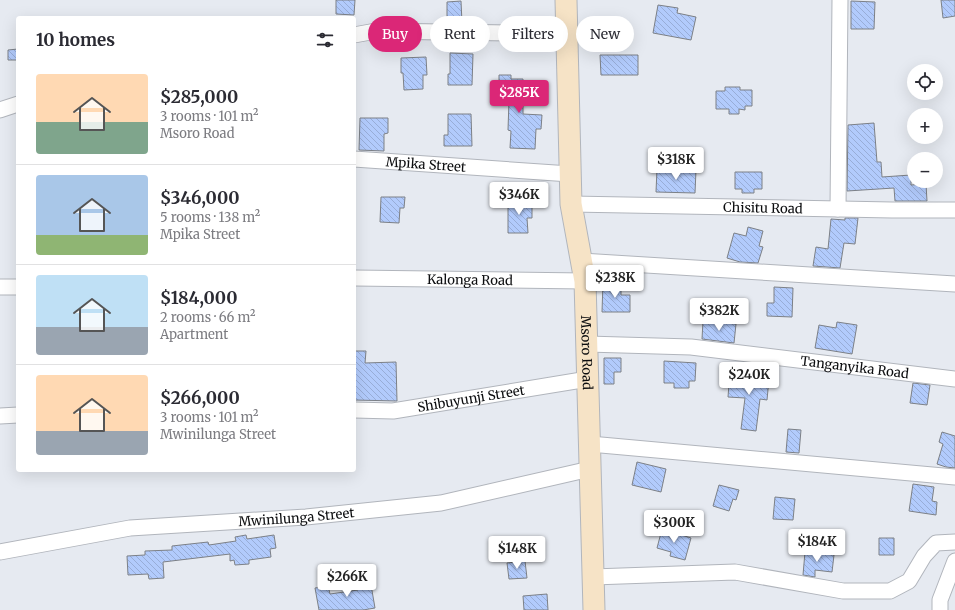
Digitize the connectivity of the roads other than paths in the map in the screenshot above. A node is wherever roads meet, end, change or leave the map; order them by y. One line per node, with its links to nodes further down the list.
1 (566, 0): 3 (street, Msoro Road)
2 (840, 0): 12 (street)
3 (566, 16)
4 (498, 33): 5 (street)
5 (356, 35)
6 (567, 52): 10 (street, Msoro Road)
7 (16, 105): 8 (street)
8 (0, 110)
9 (356, 160): 10 (street, Mpika Street)
10 (570, 174): 11 (street, Msoro Road)
11 (571, 204): 12 (street, Chisitu Road); 14 (street, Msoro Road)
12 (838, 209): 13 (street, Chisitu Road)
13 (955, 210)
14 (581, 261): 16 (street, Msoro Road); 17 (street)
15 (356, 278): 16 (street, Kalonga Road)
16 (585, 282): 20 (street, Msoro Road)
17 (955, 284)
18 (0, 287): 19 (street)
19 (16, 287)
20 (587, 344): 21 (street, Msoro Road); 22 (street, Tanganyika Road)
21 (588, 379): 23 (street, Shibuyunji Street); 26 (street, Msoro Road)
22 (955, 379)
23 (356, 410)
24 (16, 415): 25 (street)
25 (0, 416)
26 (590, 444): 27 (street, Msoro Road); 28 (street)
27 (590, 469): 30 (street, Mwinilunga Street); 32 (street, Msoro Road)
28 (955, 476)
29 (955, 542): 32 (street)
30 (0, 552)
31 (955, 561): 34 (street)
32 (593, 577): 33 (street, Msoro Road)
33 (594, 610)
34 (940, 610)

